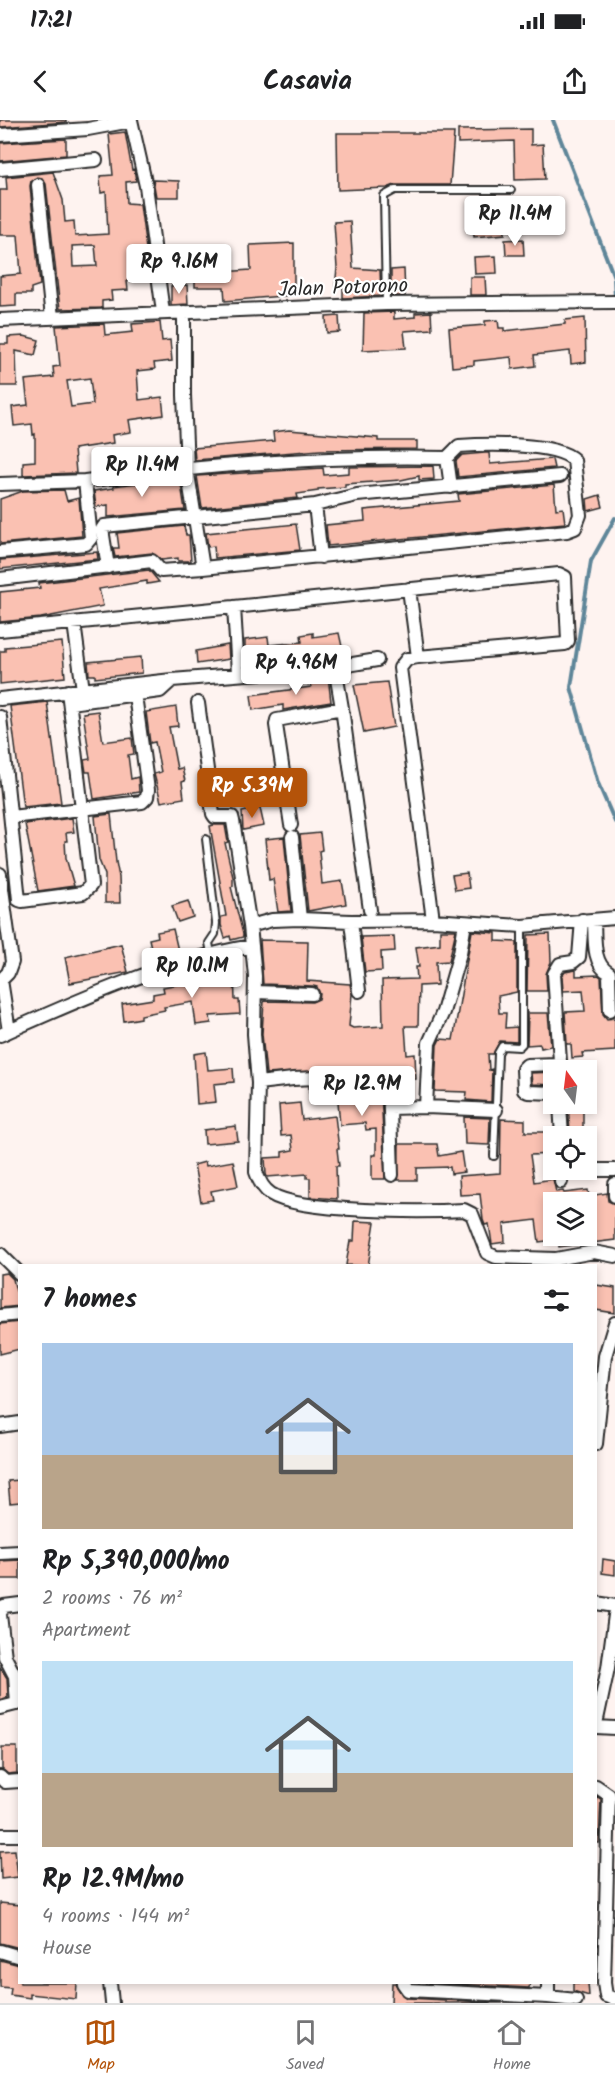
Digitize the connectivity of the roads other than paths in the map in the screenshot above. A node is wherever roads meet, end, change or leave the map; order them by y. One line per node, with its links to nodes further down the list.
1 (131, 121): 2 (street); 9 (street)
2 (0, 135)
3 (96, 160): 4 (street)
4 (0, 169)
5 (38, 185): 11 (street)
6 (511, 189): 8 (lane)
7 (612, 302): 8 (street, Jalan Potorono)
8 (386, 304): 10 (street, Jalan Potorono)
9 (163, 312): 10 (street, Jalan Potorono); 11 (street, Jalan Potorono)
10 (184, 312): 14 (street)
11 (52, 318): 12 (street, Jalan Potorono)
12 (0, 320)
13 (447, 458): 14 (street); 18 (street); 22 (street)
14 (187, 468): 16 (street); 20 (street)
15 (560, 476): 18 (street)
16 (85, 481): 17 (street); 21 (street)
17 (0, 484)
18 (451, 486): 19 (street)
19 (315, 505): 20 (street); 22 (street)
20 (194, 516): 23 (street); 24 (street)
21 (0, 552)
22 (321, 557): 24 (street)
23 (108, 567): 24 (street); 25 (street)
24 (203, 568)
25 (0, 579)
26 (409, 589): 27 (street); 30 (street); 30 (street)
27 (234, 607): 28 (street); 33 (street)
28 (74, 623): 29 (street); 35 (street)
29 (0, 630)
30 (418, 657): 50 (street)
31 (377, 660): 32 (street)
32 (335, 667): 33 (street); 40 (street)
33 (238, 673): 34 (street)
34 (172, 680): 35 (street); 36 (street)
35 (82, 690): 37 (street)
36 (135, 695): 37 (street); 42 (street)
37 (69, 697): 38 (street); 42 (street)
38 (0, 699)
39 (198, 703): 54 (street)
40 (342, 708): 47 (street); 49 (street)
41 (0, 717): 43 (street)
42 (82, 808): 43 (street); 43 (street)
43 (11, 817)
44 (206, 839): 57 (lane)
45 (0, 874): 46 (street)
46 (3, 908): 58 (street)
47 (370, 910)
48 (615, 918): 51 (street)
49 (300, 919): 52 (street); 54 (street)
50 (433, 920): 52 (street); 53 (street)
51 (588, 920): 55 (street); 62 (street); 64 (street)
52 (351, 921): 59 (street)
53 (465, 923): 55 (street); 68 (street)
54 (250, 926): 56 (street)
55 (522, 926): 70 (lane)
56 (252, 946): 57 (street); 60 (street)
57 (211, 953): 63 (street)
58 (0, 980): 63 (street)
59 (359, 991)
60 (255, 992): 61 (street); 66 (street)
61 (312, 994)
62 (610, 1010)
63 (4, 1033)
64 (560, 1060)
65 (543, 1064): 67 (street)
66 (258, 1083): 69 (street); 77 (street)
67 (543, 1093)
68 (426, 1107): 69 (street); 70 (street)
69 (390, 1108): 74 (street)
70 (496, 1110): 71 (lane)
71 (494, 1156)
72 (615, 1170): 73 (street)
73 (597, 1171)
74 (392, 1175)
75 (615, 1184): 76 (street)
76 (615, 1196)
77 (613, 1252)
78 (0, 1254): 79 (street)
79 (18, 1273)
80 (18, 1314): 81 (street)
81 (0, 1316)
82 (615, 1323): 85 (street)
83 (18, 1423): 84 (street)
84 (0, 1426)
85 (597, 1434)
86 (18, 1552): 87 (street)
87 (0, 1553)
88 (597, 1603): 90 (street)
89 (18, 1604): 91 (street)
90 (615, 1606)
91 (0, 1614): 93 (street)
92 (615, 1615): 95 (street)
93 (18, 1703): 94 (street)
94 (0, 1708)
95 (597, 1720)
96 (597, 1725): 97 (street)
97 (615, 1728)
98 (0, 1777): 99 (street)
99 (18, 1780)
100 (597, 1786): 101 (street)
101 (612, 1795): 104 (street)
102 (0, 1835): 103 (street)
103 (18, 1835)
104 (601, 1878): 105 (street)
105 (601, 1894): 112 (street)
106 (0, 1951): 107 (street)
107 (18, 1957)
108 (110, 1984): 114 (street)
109 (404, 1984): 111 (street)
110 (548, 1984): 111 (street)
111 (548, 1997): 113 (street)
112 (615, 1999)
113 (576, 2000)
114 (112, 2003)

